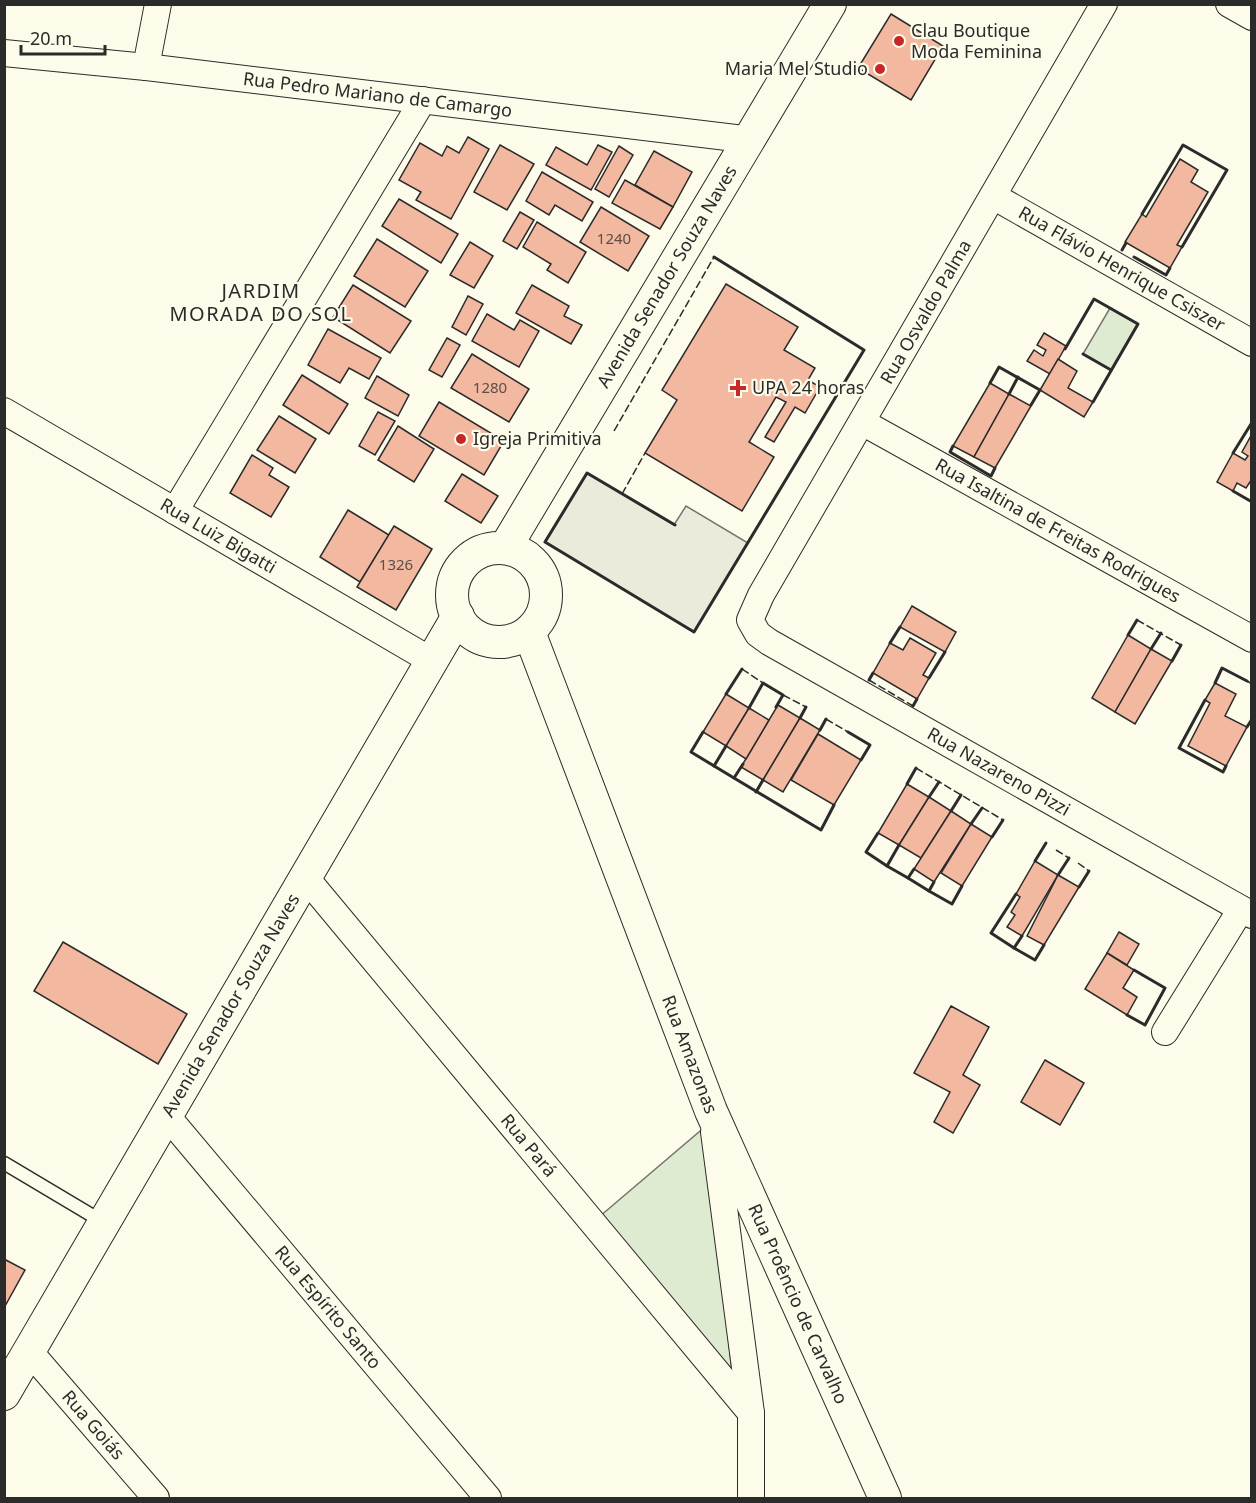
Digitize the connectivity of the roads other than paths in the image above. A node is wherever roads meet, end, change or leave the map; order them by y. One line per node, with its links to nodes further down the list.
1 (158, 4): 7 (street)
2 (830, 4): 9 (street, Avenida Senador Souza Naves)
3 (1104, 4): 10 (street, Rua Osvaldo Palma)
4 (1229, 4): 5 (street)
5 (1251, 17)
6 (4, 53): 7 (street, Rua Pedro Mariano de Camargo)
7 (146, 68): 8 (street, Rua Pedro Mariano de Camargo)
8 (423, 100): 9 (street, Rua Pedro Mariano de Camargo); 14 (street)
9 (752, 140): 15 (street, Avenida Senador Souza Naves)
10 (993, 196): 11 (street, Rua Flávio Henrique Csiszer); 13 (street, Rua Osvaldo Palma)
11 (1251, 343)
12 (4, 411): 14 (street, Rua Luiz Bigatti)
13 (862, 422): 17 (street, Rua Osvaldo Palma); 19 (street, Rua Isaltina de Freitas Rodrigues)
14 (175, 512): 20 (street, Rua Luiz Bigatti)
15 (505, 548): 16 (street); 18 (street)
16 (458, 616): 18 (street); 20 (street, Avenida Senador Souza Naves)
17 (750, 620): 22 (street, Rua Nazareno Pizzi)
18 (529, 632): 24 (street, Rua Amazonas)
19 (1251, 639)
20 (432, 661): 21 (street, Avenida Senador Souza Naves)
21 (306, 878): 25 (street, Avenida Senador Souza Naves); 30 (street, Rua Pará)
22 (1246, 912): 23 (street)
23 (1165, 1032)
24 (711, 1111): 30 (street, Rua Amazonas); 34 (street, Rua Proêncio de Carvalho)
25 (167, 1116): 27 (street, Avenida Senador Souza Naves); 32 (street, Rua Espírito Santo)
26 (4, 1163): 27 (lane)
27 (104, 1222): 28 (street, Avenida Senador Souza Naves)
28 (29, 1351): 29 (street, Avenida Senador Souza Naves); 31 (street, Rua Goiás)
29 (4, 1394)
30 (751, 1413): 33 (street, Rua Amazonas)
31 (156, 1498)
32 (488, 1498)
33 (751, 1498)
34 (885, 1498)

